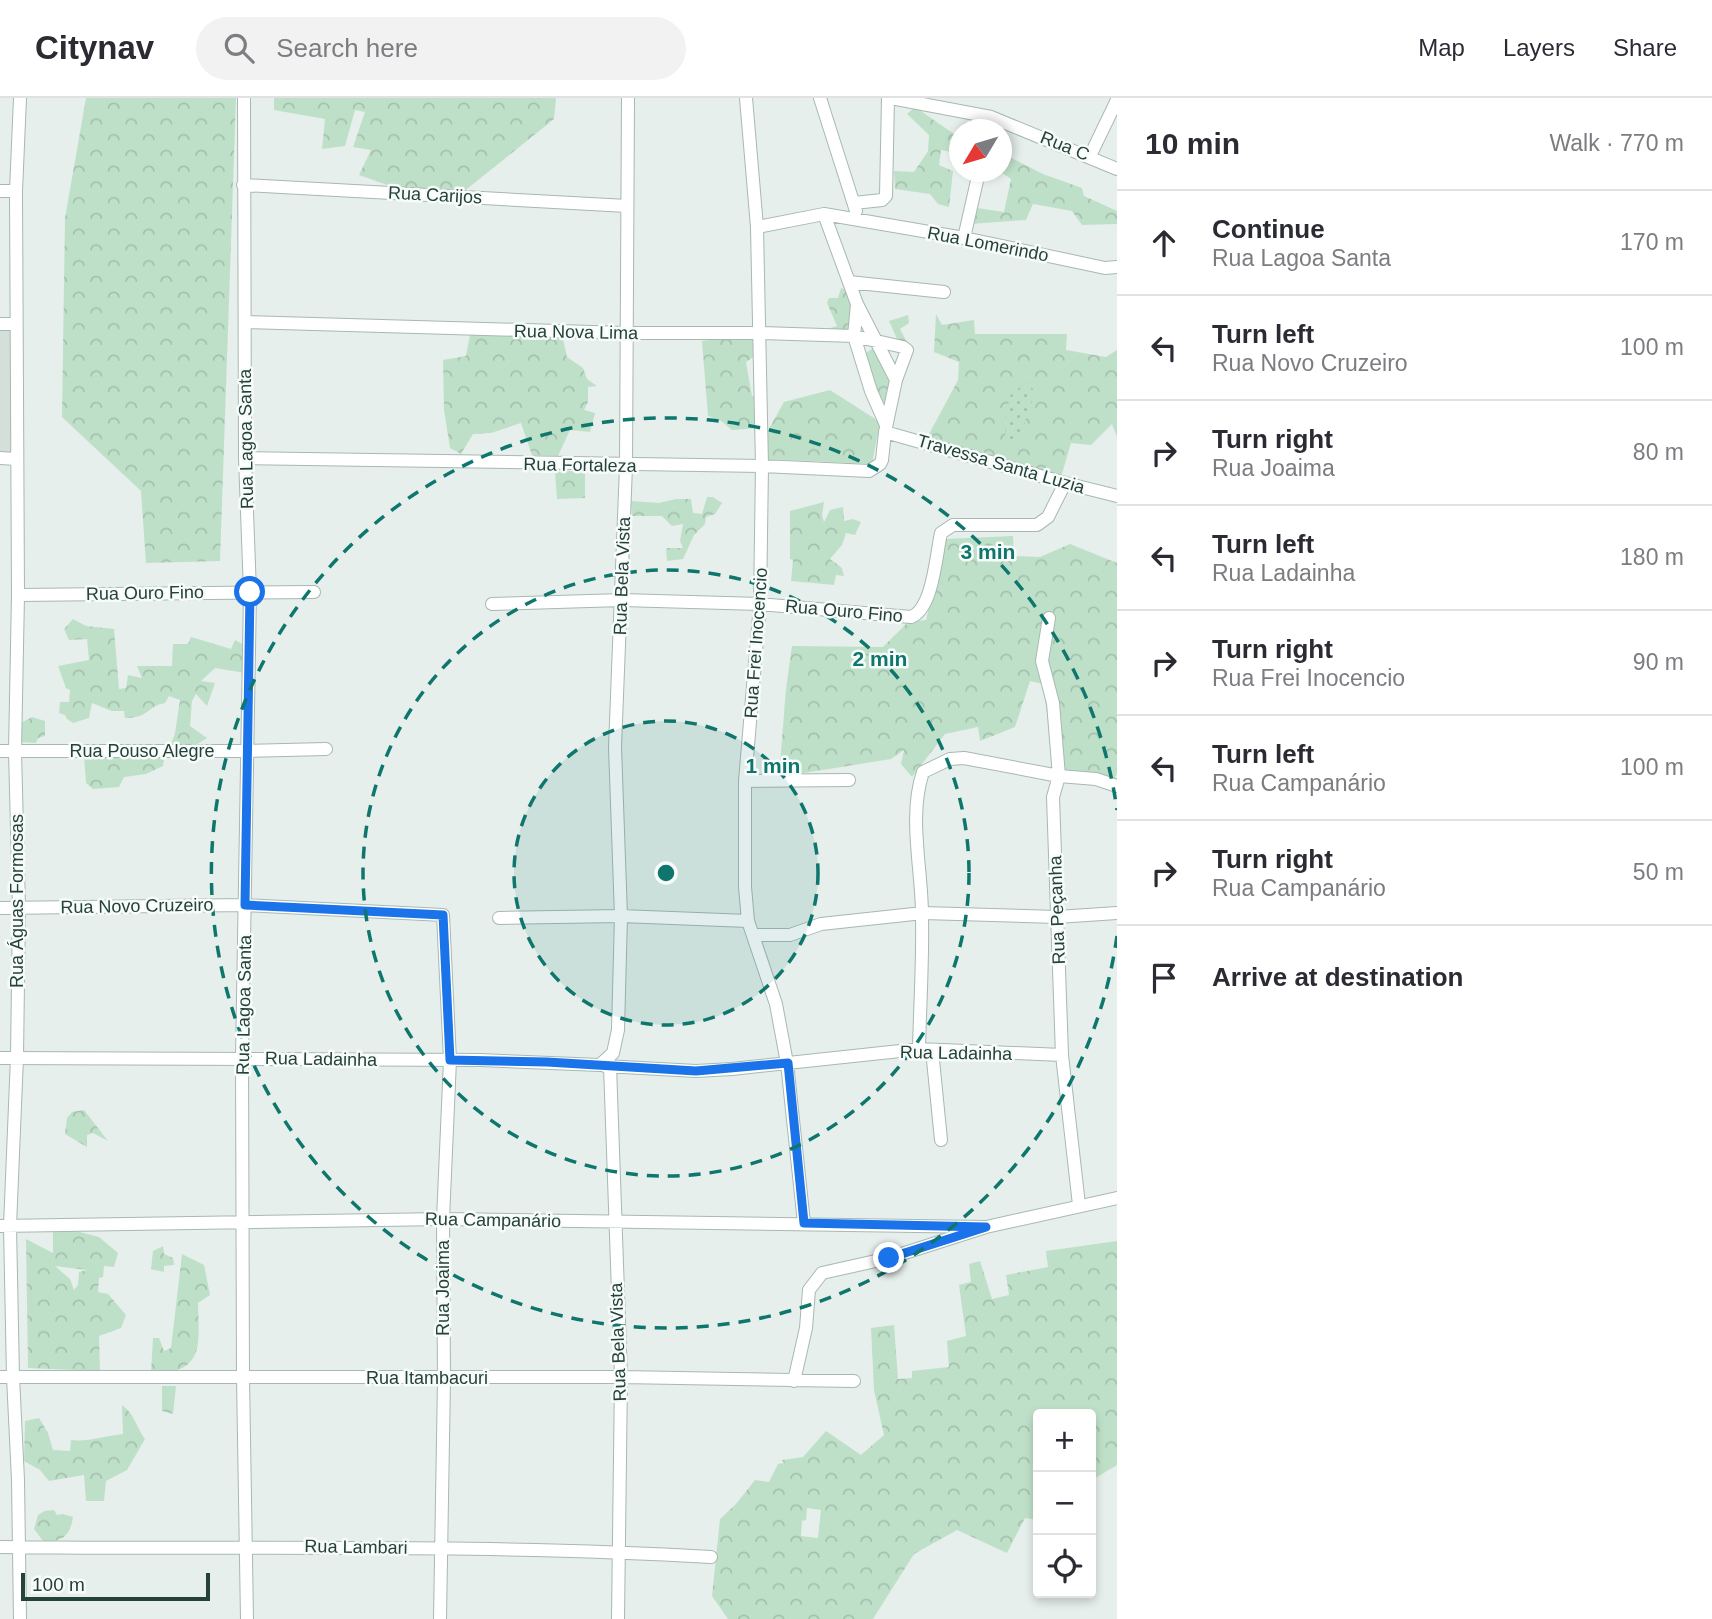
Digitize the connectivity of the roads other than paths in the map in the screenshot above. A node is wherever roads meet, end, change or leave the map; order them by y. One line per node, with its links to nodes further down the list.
1 (20, 98): 15 (street, Rua Águas Formosas)
2 (244, 98): 13 (street, Rua Lagoa Santa)
3 (628, 98): 17 (street, Rua Bela Vista)
4 (746, 98): 20 (street, Rua Frei Inocencio)
5 (820, 98): 16 (street)
6 (889, 98): 8 (street, Rua C); 16 (street)
7 (1117, 100): 10 (street)
8 (974, 119)
9 (1012, 130): 10 (street, Rua C)
10 (1090, 156): 11 (street, Rua C)
11 (1117, 169)
12 (977, 182): 21 (street)
13 (243, 185): 17 (street, Rua Carijos); 26 (street, Rua Lagoa Santa)
14 (0, 191): 15 (street)
15 (16, 191): 28 (street, Rua Águas Formosas)
16 (854, 203): 19 (street)
17 (627, 206): 29 (street, Rua Bela Vista)
18 (824, 214): 19 (street, Rua Lomerindo); 20 (street); 23 (street)
19 (858, 221): 21 (street, Rua Lomerindo)
20 (757, 227): 30 (street, Rua Frei Inocencio)
21 (964, 238): 22 (street, Rua Lomerindo)
22 (1117, 267)
23 (849, 282): 24 (street); 25 (street)
24 (944, 292)
25 (857, 304): 31 (street); 32 (street)
26 (245, 322): 29 (street, Rua Nova Lima); 37 (street, Rua Lagoa Santa)
27 (0, 324): 28 (street)
28 (16, 324): 38 (street, Rua Águas Formosas)
29 (625, 333): 30 (street, Rua Nova Lima); 39 (street, Rua Bela Vista)
30 (759, 333): 31 (street, Rua Nova Lima); 40 (street, Rua Frei Inocencio)
31 (854, 337): 32 (street, Rua Nova Lima); 35 (street)
32 (877, 341): 33 (street, Rua Nova Lima); 34 (street)
33 (906, 348): 34 (street, Rua Fortaleza)
34 (896, 380): 35 (street, Rua Fortaleza)
35 (886, 428): 40 (street, Rua Fortaleza); 41 (street, Travessa Santa Luzia)
36 (0, 458): 38 (street)
37 (245, 458): 39 (street, Rua Fortaleza); 43 (street, Rua Lagoa Santa)
38 (16, 459): 45 (street, Rua Águas Formosas)
39 (626, 466): 40 (street, Rua Fortaleza); 46 (street, Rua Bela Vista)
40 (762, 466): 48 (street, Rua Frei Inocencio)
41 (1065, 483): 42 (street, Travessa Santa Luzia); 48 (street, Rua Ouro Fino)
42 (1117, 496)
43 (250, 592): 44 (street, Rua Ouro Fino); 45 (street, Rua Ouro Fino); 53 (street, Rua Lagoa Santa)
44 (314, 592)
45 (19, 594): 52 (street, Rua Águas Formosas)
46 (622, 600): 47 (street, Rua Ouro Fino); 48 (street, Rua Ouro Fino); 64 (street, Rua Bela Vista)
47 (492, 604)
48 (760, 604): 56 (street, Rua Frei Inocencio)
49 (1049, 618): 54 (street, Rua Peçanha)
50 (326, 748): 53 (street, Rua Pouso Alegre)
51 (0, 751): 52 (street, Rua Pouso Alegre)
52 (15, 751): 53 (street, Rua Pouso Alegre); 60 (street, Rua Águas Formosas)
53 (247, 751): 58 (street, Rua Lagoa Santa)
54 (1059, 776): 57 (street); 61 (street); 65 (street, Rua Peçanha)
55 (849, 780): 56 (street)
56 (746, 781): 67 (street, Rua Frei Inocencio)
57 (1117, 786)
58 (245, 905): 60 (street, Rua Novo Cruzeiro); 63 (street, Rua Novo Cruzeiro); 73 (street, Rua Lagoa Santa)
59 (0, 908): 60 (street, Rua Novo Cruzeiro)
60 (19, 908): 72 (street, Rua Águas Formosas)
61 (923, 913): 65 (street); 68 (street); 69 (street)
62 (1117, 913): 65 (street)
63 (443, 915): 74 (street, Rua Joaima)
64 (621, 916): 66 (street); 67 (street); 75 (street, Rua Bela Vista)
65 (1057, 917): 70 (street, Rua Peçanha)
66 (499, 918)
67 (748, 921): 68 (street, Rua Frei Inocencio)
68 (752, 935): 76 (street, Rua Frei Inocencio)
69 (926, 1050): 70 (street, Rua Ladainha); 76 (street, Rua Ladainha); 77 (street)
70 (1062, 1055): 79 (street, Rua Peçanha)
71 (0, 1058): 72 (street, Rua Ladainha)
72 (16, 1058): 73 (street, Rua Ladainha); 84 (street, Rua Águas Formosas)
73 (242, 1058): 74 (street, Rua Ladainha); 81 (street, Rua Lagoa Santa)
74 (450, 1060): 75 (street, Rua Ladainha); 80 (street, Rua Joaima)
75 (608, 1061): 76 (street, Rua Ladainha); 82 (street, Rua Bela Vista)
76 (788, 1063): 83 (street, Rua Frei Inocencio)
77 (941, 1140)
78 (1117, 1198): 79 (street, Rua Campanário)
79 (1079, 1205): 85 (street, Rua Campanário)
80 (443, 1219): 81 (street, Rua Campanário); 82 (street, Rua Campanário); 89 (street, Rua Joaima)
81 (242, 1220): 84 (street, Rua Campanário); 88 (street, Rua Lagoa Santa)
82 (614, 1222): 83 (street, Rua Campanário); 87 (street, Rua Bela Vista)
83 (804, 1223): 85 (street, Rua Campanário)
84 (5, 1226): 86 (street, Rua Águas Formosas)
85 (986, 1227): 90 (street, Rua Campanário)
86 (7, 1377): 88 (street, Rua Itambacuri); 94 (street, Rua Águas Formosas)
87 (621, 1377): 89 (street, Rua Itambacuri); 90 (street, Rua Itambacuri); 96 (street, Rua Bela Vista)
88 (243, 1378): 89 (street, Rua Itambacuri); 92 (street, Rua Lagoa Santa)
89 (444, 1379): 95 (street, Rua Joaima)
90 (794, 1381): 91 (street, Rua Itambacuri)
91 (854, 1381)
92 (247, 1546): 94 (street, Rua Lambari); 95 (street, Rua Lambari); 99 (street, Rua Lagoa Santa)
93 (0, 1547): 94 (street, Rua Lambari)
94 (18, 1547): 98 (street, Rua Águas Formosas)
95 (441, 1549): 96 (street, Rua Lambari); 100 (street, Rua Joaima)
96 (617, 1552): 97 (street, Rua Lambari); 101 (street, Rua Bela Vista)
97 (711, 1557)
98 (20, 1619)
99 (247, 1619)
100 (440, 1619)
101 (618, 1619)

